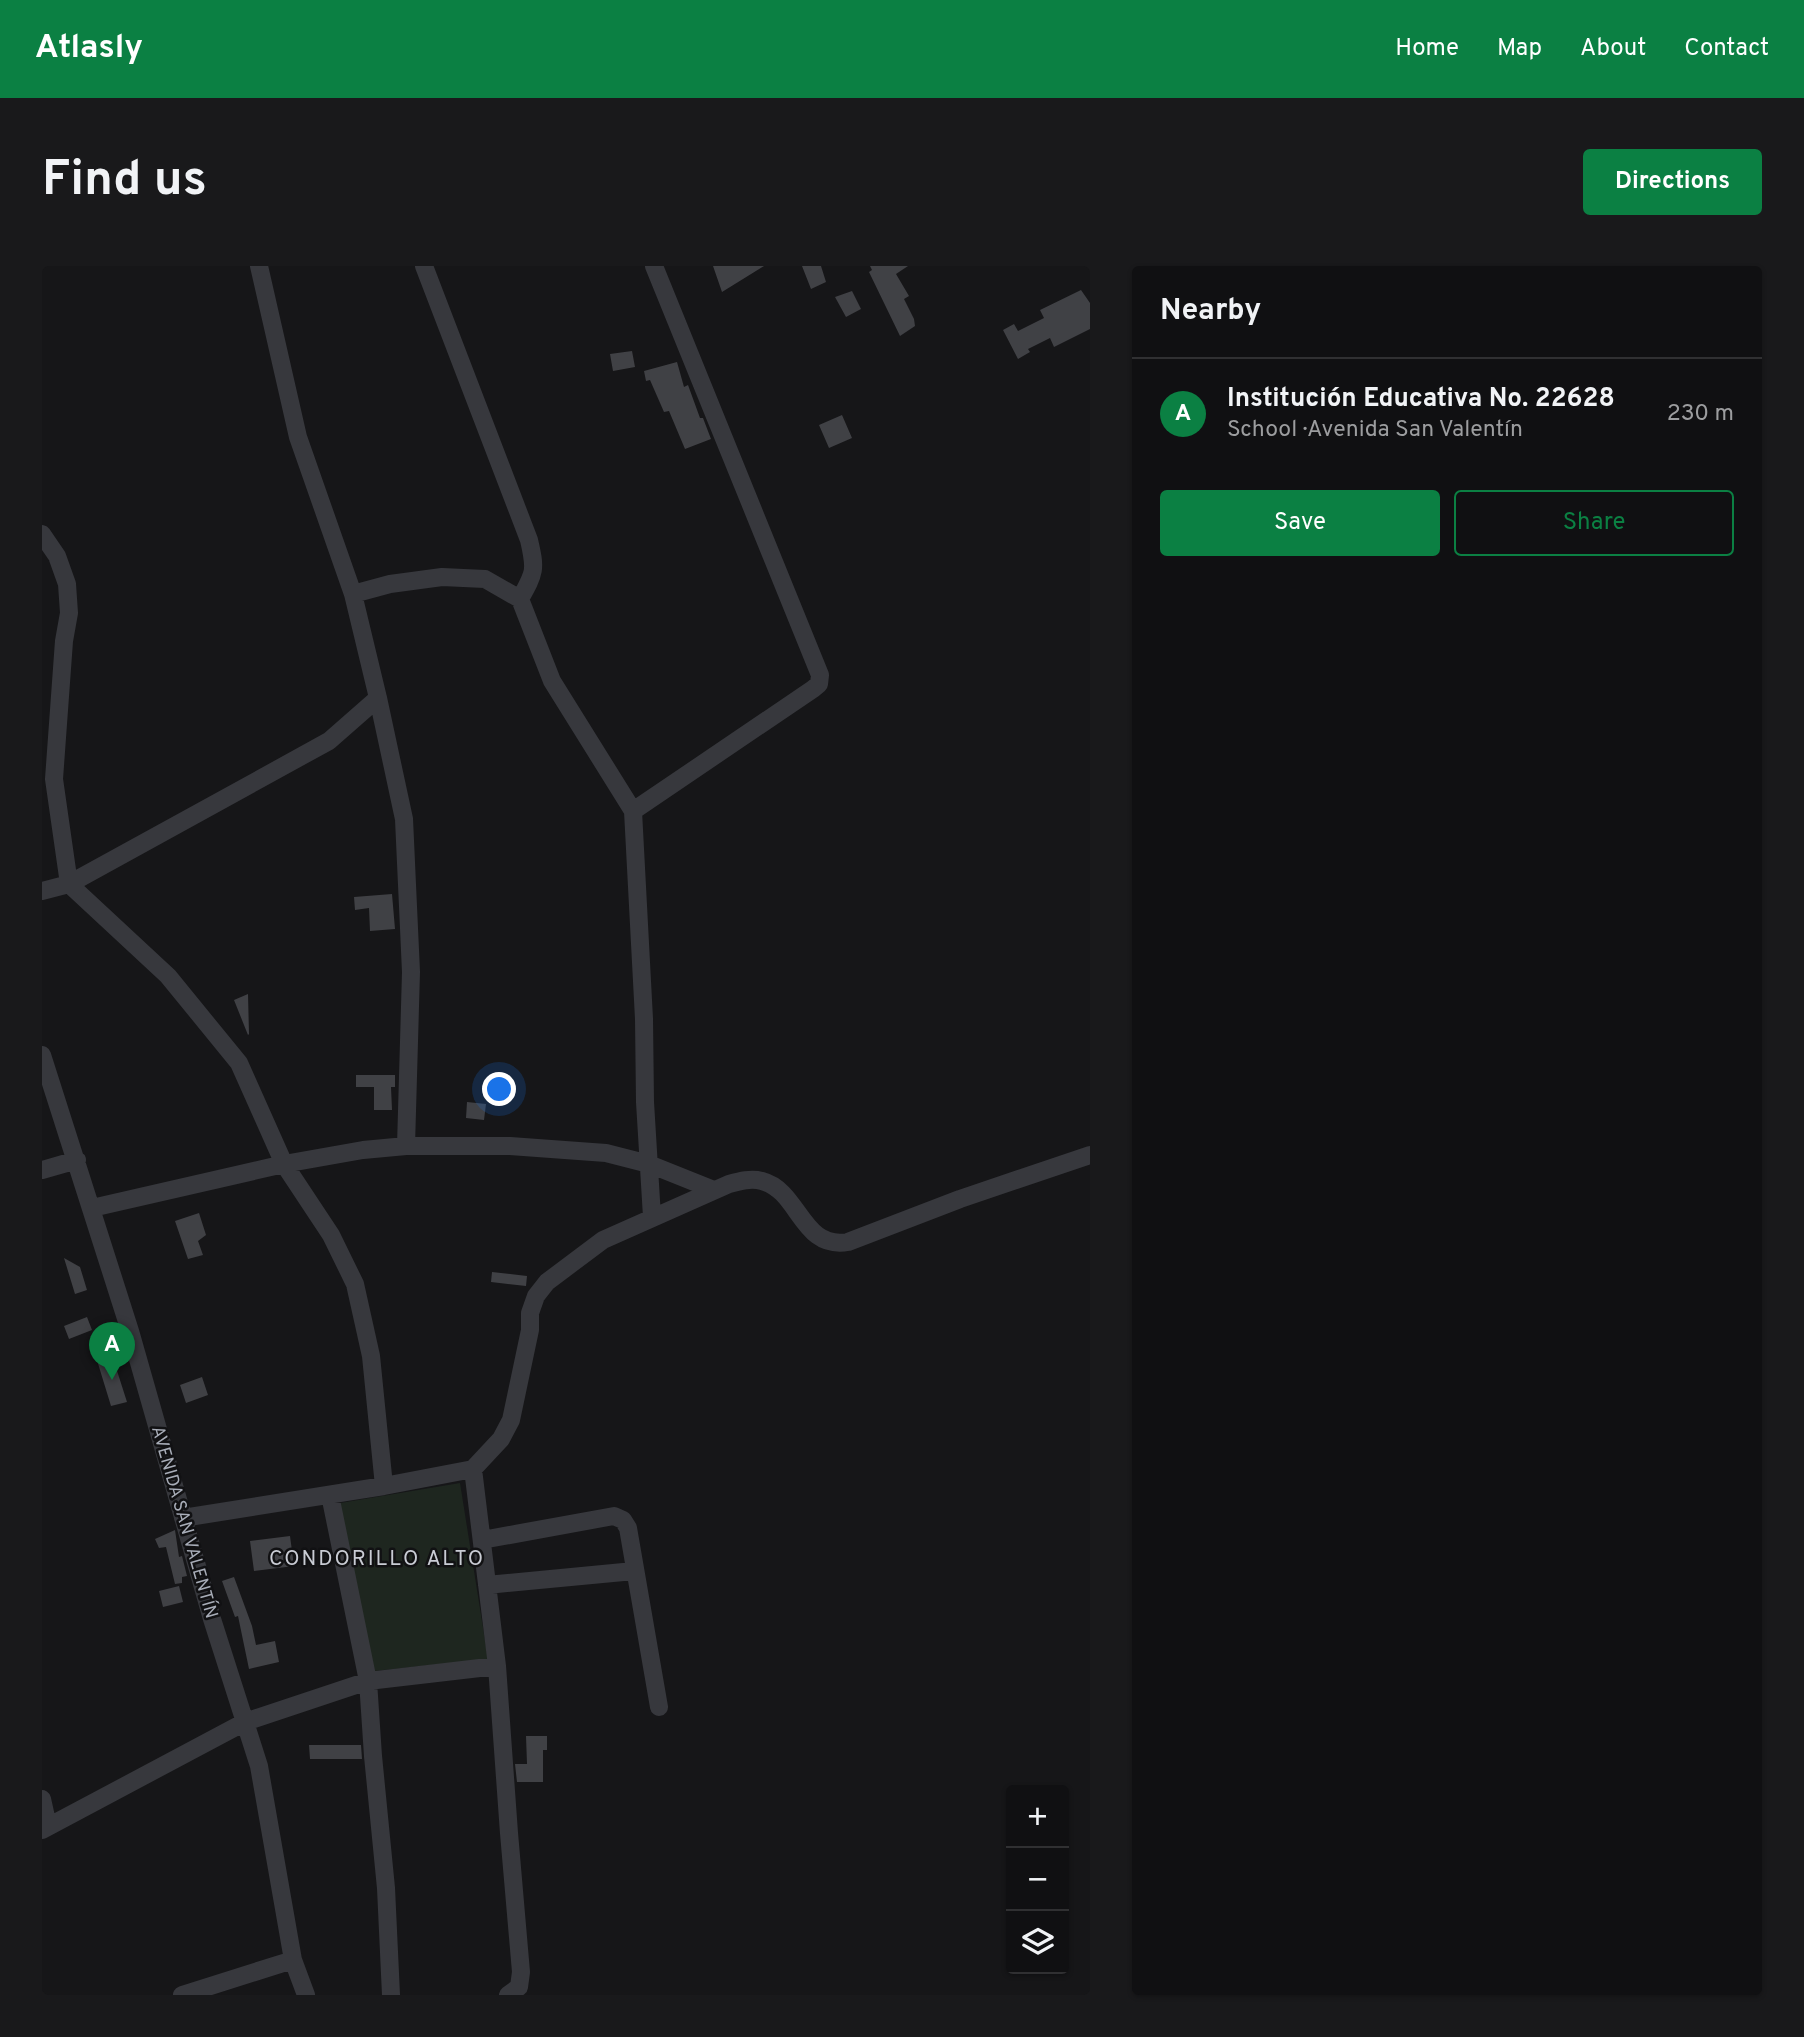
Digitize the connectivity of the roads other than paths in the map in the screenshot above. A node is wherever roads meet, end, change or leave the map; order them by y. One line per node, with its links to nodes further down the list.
1 (259, 266): 5 (street)
2 (425, 266): 6 (street)
3 (654, 266): 8 (street)
4 (42, 534): 9 (street)
5 (353, 594): 6 (street); 7 (street)
6 (520, 599): 8 (street)
7 (378, 698): 9 (street); 12 (street)
8 (633, 811): 16 (street)
9 (69, 884): 10 (street); 15 (street)
10 (42, 891)
11 (42, 1055): 14 (street, AVENIDA SAN VALENTÍN)
12 (406, 1146): 15 (street); 16 (street)
13 (1090, 1155): 18 (street)
14 (77, 1160): 17 (street); 19 (street, AVENIDA SAN VALENTÍN)
15 (284, 1164): 19 (street); 22 (street)
16 (649, 1164): 18 (street); 20 (street)
17 (42, 1170)
18 (714, 1190): 20 (street)
19 (92, 1208): 24 (street, AVENIDA SAN VALENTÍN)
20 (653, 1217): 21 (street)
21 (473, 1469): 22 (street); 25 (street)
22 (384, 1486): 23 (street)
23 (330, 1495): 24 (street); 29 (street)
24 (183, 1518): 31 (street, AVENIDA SAN VALENTÍN)
25 (482, 1540): 26 (street); 27 (street)
26 (634, 1570): 27 (street); 30 (street)
27 (487, 1585): 28 (street)
28 (498, 1666): 29 (street); 38 (street)
29 (369, 1681): 31 (street); 37 (street)
30 (659, 1706)
31 (246, 1722): 33 (street); 34 (street, AVENIDA SAN VALENTÍN)
32 (42, 1799): 33 (street)
33 (45, 1828)
34 (293, 1960): 35 (street); 36 (street, AVENIDA SAN VALENTÍN)
35 (182, 1995)
36 (306, 1995)
37 (391, 1995)
38 (508, 1995)

